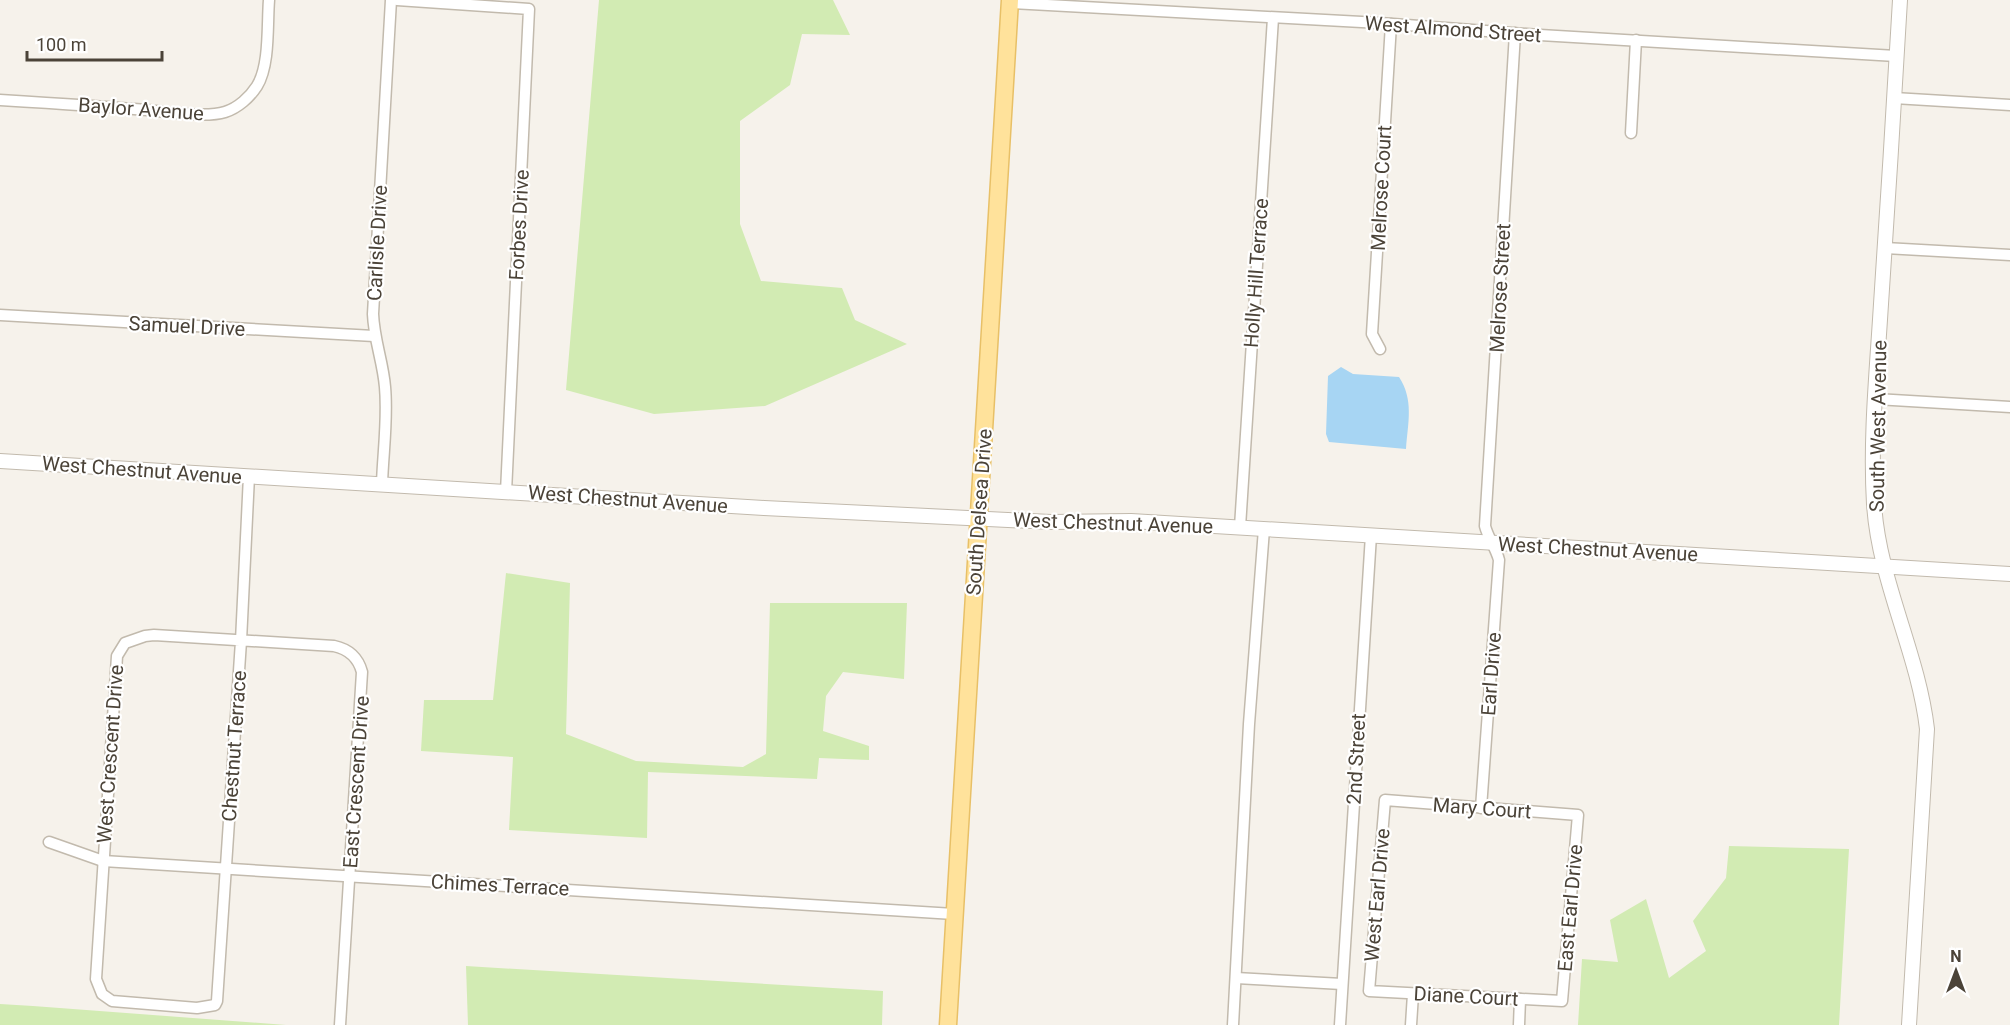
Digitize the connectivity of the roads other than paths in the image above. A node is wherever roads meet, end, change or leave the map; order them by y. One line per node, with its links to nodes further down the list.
1 (269, 0): 12 (street, Baylor Avenue)
2 (391, 0): 18 (street, Carlisle Drive)
3 (397, 0): 25 (street, Forbes Drive)
4 (1900, 0): 10 (street, South West Avenue)
5 (1010, 1): 6 (street, West Almond Street); 26 (main road, South Delsea Drive)
6 (1273, 18): 7 (street, West Almond Street); 27 (street, Holly Hill Terrace)
7 (1391, 24): 8 (street, West Almond Street); 19 (street, Melrose Court)
8 (1515, 33): 9 (street, West Almond Street); 30 (street, Melrose Street)
9 (1636, 40): 10 (street, West Almond Street); 14 (street)
10 (1896, 56): 11 (street, South West Avenue)
11 (1894, 98): 13 (street); 15 (street, South West Avenue)
12 (0, 100)
13 (2010, 105)
14 (1631, 132)
15 (1885, 248): 16 (street); 20 (street, South West Avenue)
16 (2010, 255)
17 (0, 315): 18 (street, Samuel Drive)
18 (374, 336): 24 (street, Carlisle Drive)
19 (1380, 349)
20 (1876, 399): 21 (street); 31 (street, South West Avenue)
21 (2010, 407)
22 (0, 461): 23 (street, West Chestnut Avenue)
23 (249, 476): 24 (street, West Chestnut Avenue); 33 (street, Chestnut Terrace)
24 (381, 484): 25 (street, West Chestnut Avenue)
25 (506, 492): 26 (street, West Chestnut Avenue)
26 (978, 519): 27 (street, West Chestnut Avenue); 41 (main road, South Delsea Drive)
27 (1240, 527): 28 (street, West Chestnut Avenue)
28 (1264, 529): 29 (street, West Chestnut Avenue); 42 (street)
29 (1371, 535): 30 (street, West Chestnut Avenue); 43 (street, 2nd Street)
30 (1491, 542): 31 (street, West Chestnut Avenue); 35 (street, Earl Drive)
31 (1883, 566): 32 (street, West Chestnut Avenue); 55 (street, South West Avenue)
32 (2010, 574)
33 (241, 641): 38 (street, West Crescent Drive); 39 (street, Chestnut Terrace); 40 (street, East Crescent Drive)
34 (1385, 800): 35 (street, Mary Court); 44 (street, West Earl Drive)
35 (1481, 808): 36 (street, Mary Court)
36 (1578, 815): 47 (street, East Earl Drive)
37 (49, 842): 38 (street, Chimes Terrace)
38 (103, 861): 39 (street, Chimes Terrace); 48 (street, West Crescent Drive)
39 (226, 869): 40 (street, Chimes Terrace); 48 (street, Chestnut Terrace)
40 (350, 877): 41 (street, Chimes Terrace); 49 (street, East Crescent Drive)
41 (954, 914): 50 (main road, South Delsea Drive)
42 (1236, 978): 43 (street); 51 (street)
43 (1342, 984): 52 (street, 2nd Street)
44 (1370, 991): 45 (street, Diane Court)
45 (1413, 993): 46 (street, Diane Court); 53 (street)
46 (1520, 999): 47 (street, Diane Court); 54 (street)
47 (1562, 1001)
48 (205, 1008)
49 (340, 1025)
50 (948, 1025)
51 (1233, 1025)
52 (1340, 1025)
53 (1411, 1025)
54 (1519, 1025)
55 (1909, 1025)

